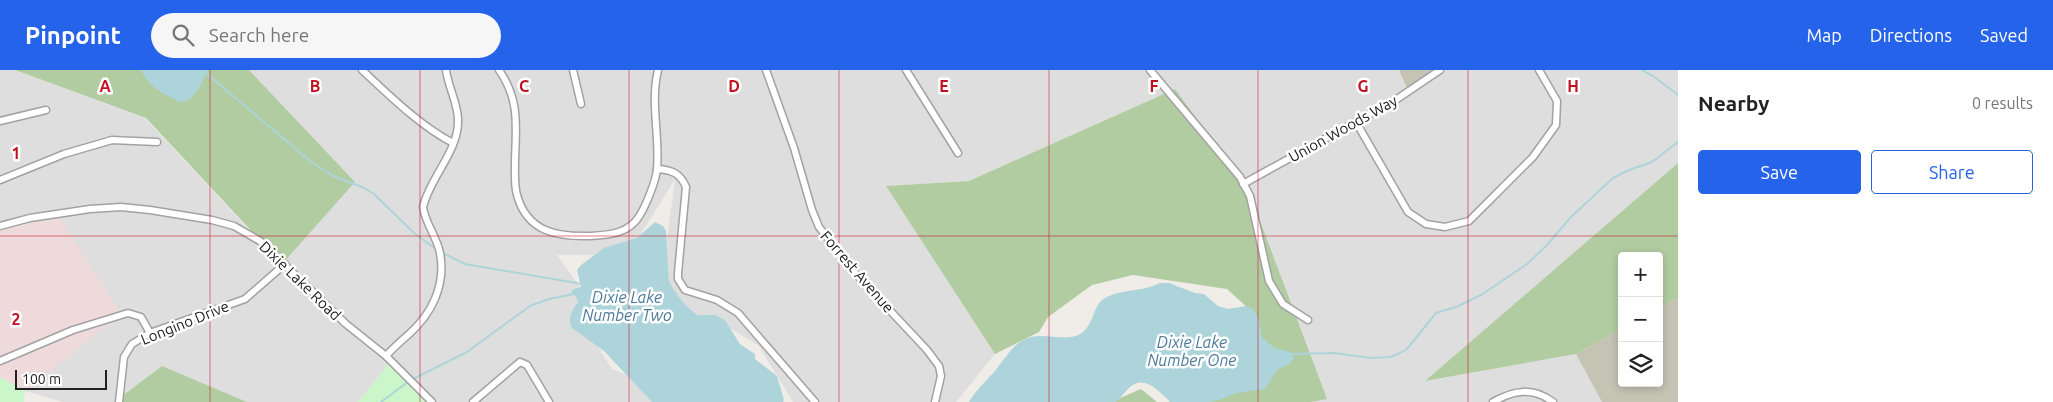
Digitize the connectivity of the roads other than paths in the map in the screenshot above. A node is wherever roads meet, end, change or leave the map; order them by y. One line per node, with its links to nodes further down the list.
1 (362, 70): 16 (street)
2 (446, 70): 16 (street)
3 (499, 70): 18 (street)
4 (573, 70): 11 (street)
5 (658, 70): 18 (street)
6 (766, 70): 32 (street, Forrest Avenue)
7 (906, 70): 17 (street)
8 (1150, 70): 20 (street)
9 (1440, 70): 14 (street, Union Woods Way)
10 (1539, 70): 14 (street)
11 (581, 104)
12 (46, 110): 13 (street)
13 (0, 122)
14 (1356, 122): 20 (street, Union Woods Way)
15 (157, 142): 19 (street)
16 (453, 143): 25 (street)
17 (958, 153)
18 (657, 169): 31 (street)
19 (0, 180)
20 (1243, 184): 23 (street)
21 (0, 226): 22 (street, Dixie Lake Road)
22 (285, 264): 24 (street, Longino Drive); 25 (street, Dixie Lake Road)
23 (1308, 320)
24 (150, 333): 26 (street); 27 (street, Longino Drive)
25 (386, 356): 28 (street, Dixie Lake Road)
26 (0, 361)
27 (119, 402)
28 (432, 402)
29 (473, 402): 30 (street)
30 (549, 402)
31 (815, 402)
32 (935, 402)
33 (1493, 402): 34 (street)
34 (1554, 402)

